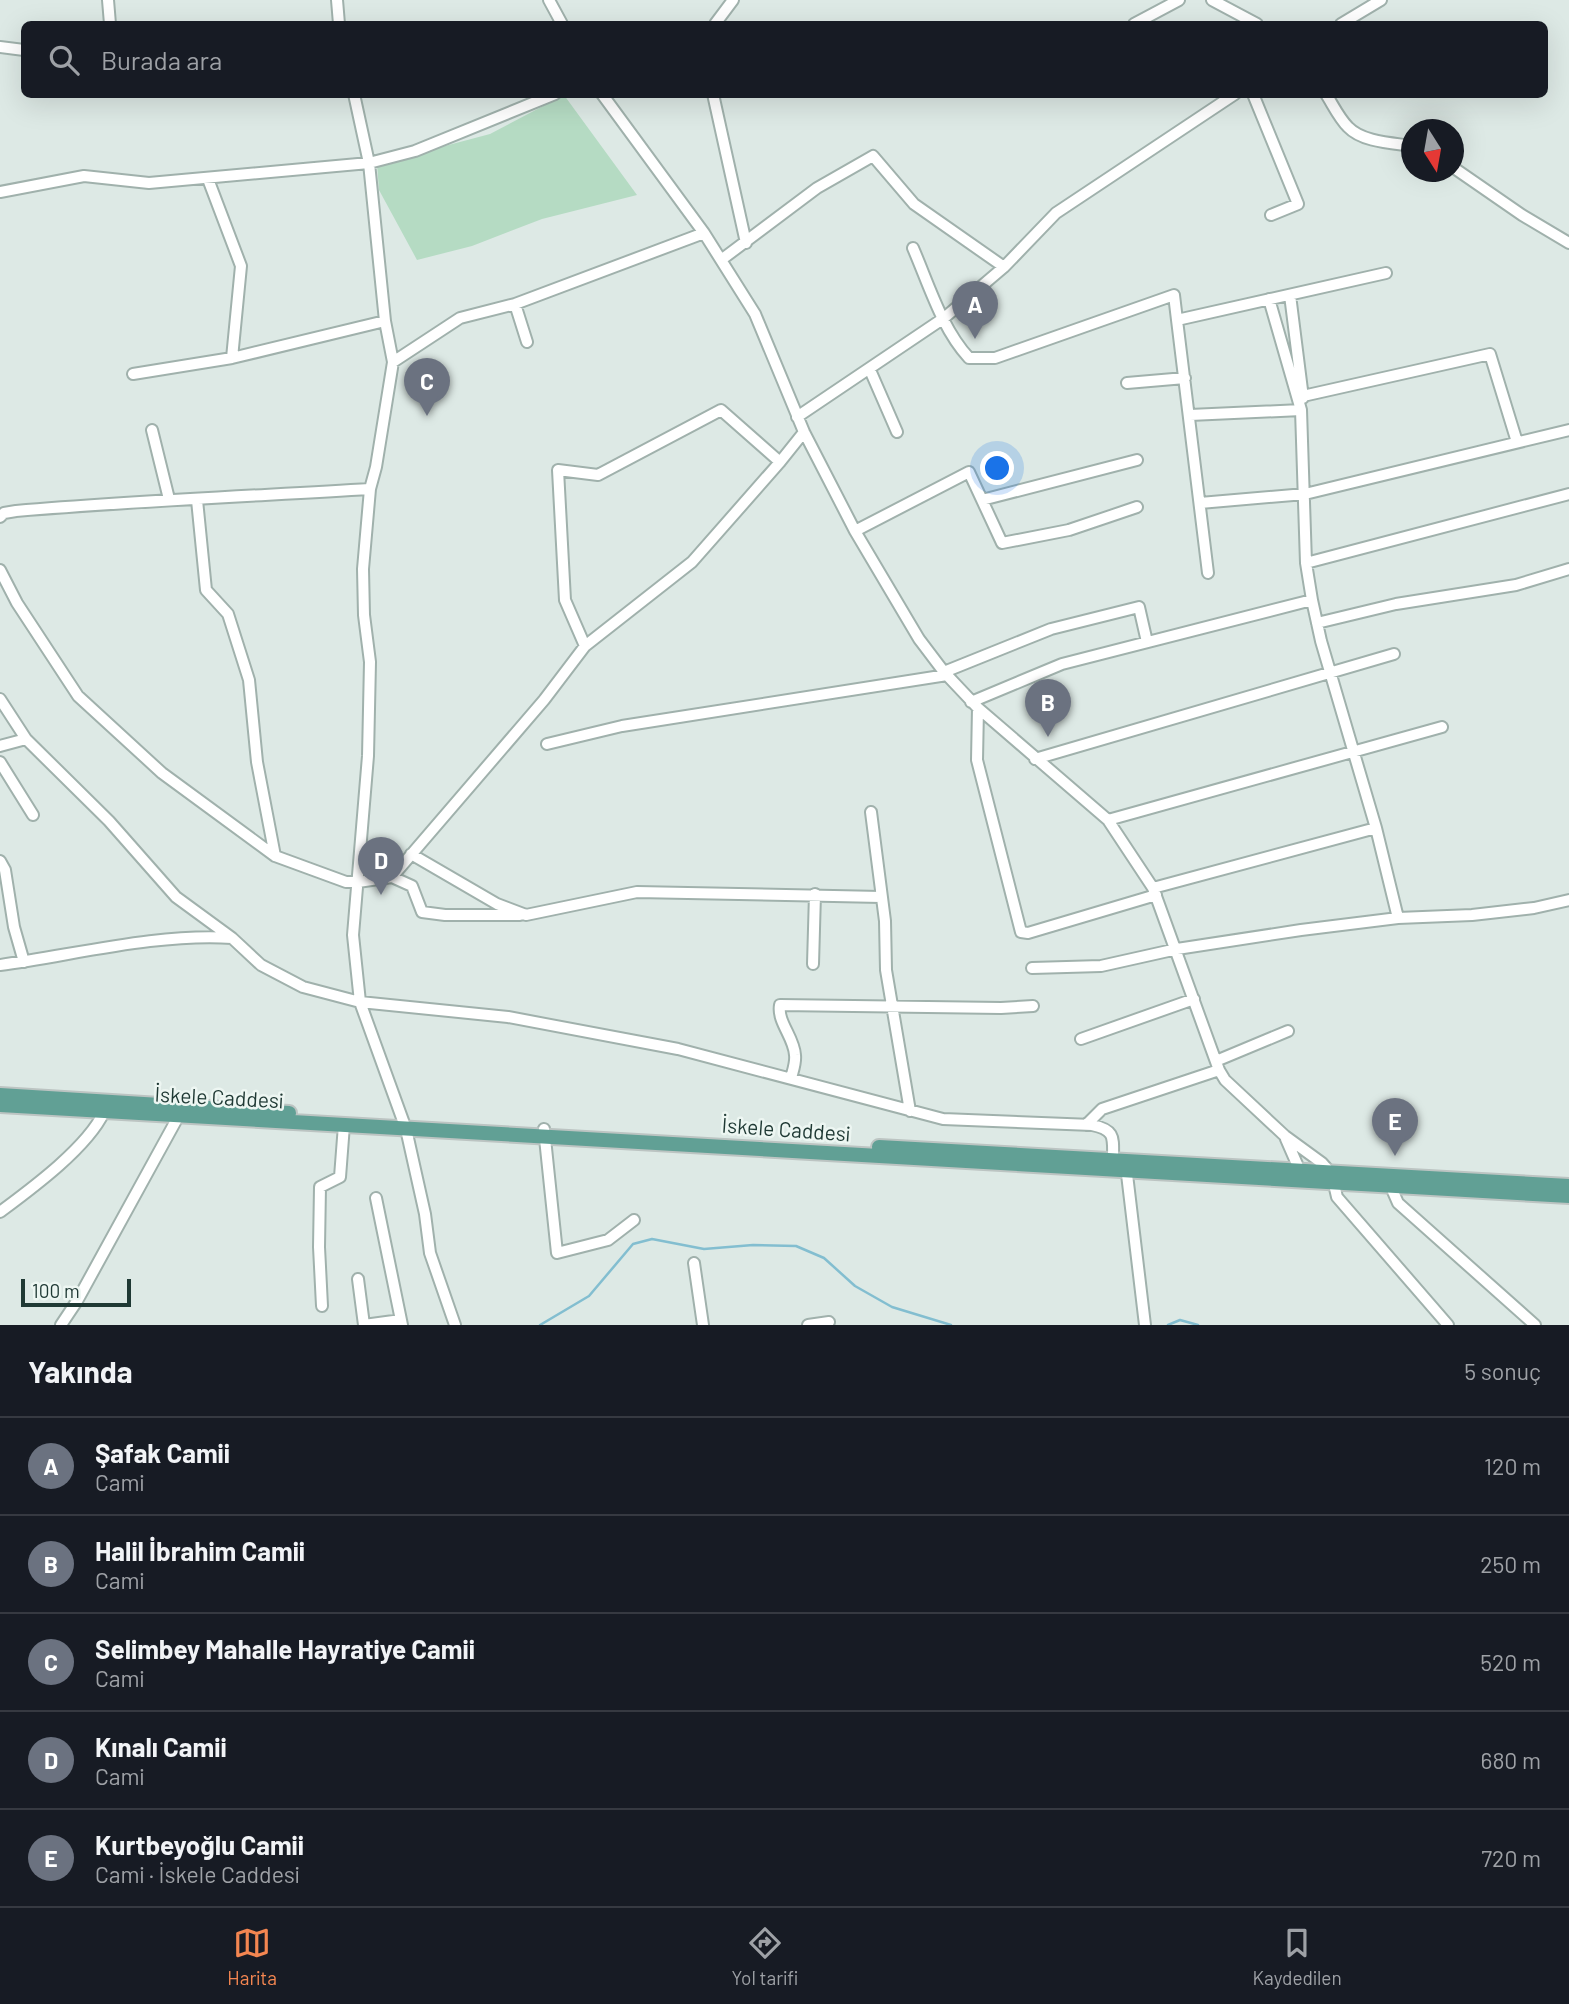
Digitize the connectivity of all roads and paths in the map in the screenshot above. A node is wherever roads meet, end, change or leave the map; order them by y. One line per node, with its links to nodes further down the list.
1 (108, 0): 8 (street)
2 (337, 0): 9 (street)
3 (550, 0): 10 (street)
4 (733, 0): 11 (street)
5 (1179, 0): 12 (street)
6 (1212, 0): 13 (street)
7 (1381, 0): 14 (street)
8 (110, 21)
9 (340, 21)
10 (560, 21)
11 (717, 21)
12 (1140, 21)
13 (1251, 21)
14 (1346, 21)
15 (0, 47): 16 (street)
16 (21, 50)
17 (355, 98): 25 (street)
18 (545, 98): 25 (street)
19 (605, 98): 30 (street)
20 (714, 98): 31 (street)
21 (1229, 98): 35 (street)
22 (1255, 98): 29 (street)
23 (1329, 98): 24 (street)
24 (1401, 144)
25 (369, 163): 27 (street); 42 (street)
26 (1464, 175): 32 (street)
27 (208, 179): 28 (street); 44 (street)
28 (0, 192)
29 (1271, 215)
30 (704, 233): 34 (street); 39 (street)
31 (746, 243): 34 (street); 35 (street)
32 (1569, 243)
33 (913, 248): 40 (street)
34 (721, 260): 53 (street)
35 (1004, 267): 40 (street)
36 (1386, 274): 37 (street)
37 (1290, 295): 38 (street); 50 (street)
38 (1269, 299): 41 (street); 51 (street)
39 (515, 304): 43 (street); 45 (street)
40 (944, 318): 41 (street); 46 (street)
41 (1177, 320): 48 (street)
42 (385, 321): 44 (street); 45 (street)
43 (527, 342)
44 (232, 358): 47 (street)
45 (393, 362): 62 (street)
46 (870, 370): 53 (street); 57 (street)
47 (133, 374)
48 (1185, 379): 49 (street); 52 (street)
49 (1127, 383)
50 (1303, 396): 58 (street); 59 (street)
51 (1301, 410): 52 (street); 63 (street)
52 (1190, 415): 68 (street)
53 (797, 417): 56 (street)
54 (152, 430): 65 (street)
55 (1569, 430): 58 (street)
56 (804, 432): 61 (street); 71 (street)
57 (897, 432)
58 (1517, 442): 63 (street)
59 (1309, 446)
60 (1138, 460): 67 (street)
61 (780, 462): 79 (street); 79 (street)
62 (370, 489): 66 (street); 100 (street)
63 (1305, 494): 68 (street); 72 (street)
64 (1569, 494): 72 (street)
65 (170, 499): 66 (street); 70 (street)
66 (197, 500): 97 (street)
67 (982, 500): 69 (street); 71 (street)
68 (1200, 503): 75 (street)
69 (1137, 507)
70 (0, 517)
71 (855, 531): 82 (street)
72 (1306, 563): 76 (street)
73 (1569, 569): 77 (street)
74 (0, 570): 97 (street)
75 (1208, 573)
76 (1312, 600): 77 (street); 78 (street)
77 (1317, 623): 81 (street)
78 (1147, 642): 82 (street); 84 (street)
79 (585, 646): 96 (street)
80 (1394, 654): 81 (street)
81 (1332, 673): 89 (street); 90 (street)
82 (946, 674): 84 (street); 87 (street)
83 (0, 699): 86 (street)
84 (975, 705): 90 (street); 101 (street)
85 (1442, 727): 89 (street)
86 (26, 739): 88 (street); 107 (street)
87 (547, 744)
88 (0, 746)
89 (1355, 751): 94 (street); 95 (street)
90 (1035, 759): 94 (street)
91 (0, 762): 93 (street)
92 (871, 813): 103 (street)
93 (33, 815)
94 (1108, 820): 101 (street)
95 (1376, 828): 101 (street); 106 (street)
96 (411, 854): 99 (street); 105 (street)
97 (275, 856): 100 (street)
98 (0, 862): 109 (street)
99 (392, 877): 100 (street); 105 (street)
100 (358, 882): 114 (street)
101 (1155, 891): 108 (street)
102 (816, 894): 103 (street); 105 (street); 110 (street)
103 (881, 897): 115 (street)
104 (1569, 900): 106 (street)
105 (526, 915)
106 (1398, 918): 108 (street)
107 (232, 938): 109 (street); 114 (street)
108 (1177, 949): 112 (street); 113 (street)
109 (24, 962): 111 (street)
110 (813, 964)
111 (0, 965)
112 (1032, 968)
113 (1194, 999): 118 (street); 119 (street)
114 (360, 1002): 120 (street); 127 (street)
115 (891, 1005): 116 (street); 120 (street); 123 (street)
116 (1033, 1006)
117 (1288, 1031): 119 (street)
118 (1081, 1039)
119 (1218, 1066): 128 (street); 130 (street)
120 (791, 1078): 123 (street)
121 (0, 1095): 127 (main road)
122 (0, 1105): 124 (main road, İskele Caddesi)
123 (910, 1111): 128 (street)
124 (104, 1112): 125 (main road, İskele Caddesi); 138 (street)
125 (178, 1117): 126 (main road, İskele Caddesi); 146 (street)
126 (344, 1125): 127 (main road, İskele Caddesi); 142 (street)
127 (405, 1125): 129 (main road, İskele Caddesi); 148 (street)
128 (1086, 1125): 131 (street)
129 (545, 1134): 131 (main road, İskele Caddesi); 139 (street)
130 (1285, 1136): 132 (street); 133 (street)
131 (1121, 1163): 132 (main road); 133 (main road, İskele Caddesi); 145 (street)
132 (1300, 1171): 133 (main road)
133 (1332, 1178): 134 (main road); 135 (main road, İskele Caddesi); 151 (street)
134 (1569, 1186)
135 (1391, 1187): 136 (main road, İskele Caddesi); 152 (street)
136 (1569, 1196)
137 (376, 1198): 143 (street)
138 (0, 1212)
139 (634, 1220)
140 (694, 1263): 149 (street)
141 (358, 1279): 147 (street)
142 (322, 1306)
143 (401, 1322): 147 (street)
144 (829, 1322): 150 (street)
145 (1145, 1324)
146 (61, 1325)
147 (364, 1325)
148 (455, 1325)
149 (704, 1325)
150 (808, 1325)
151 (1448, 1325)
152 (1535, 1325)

